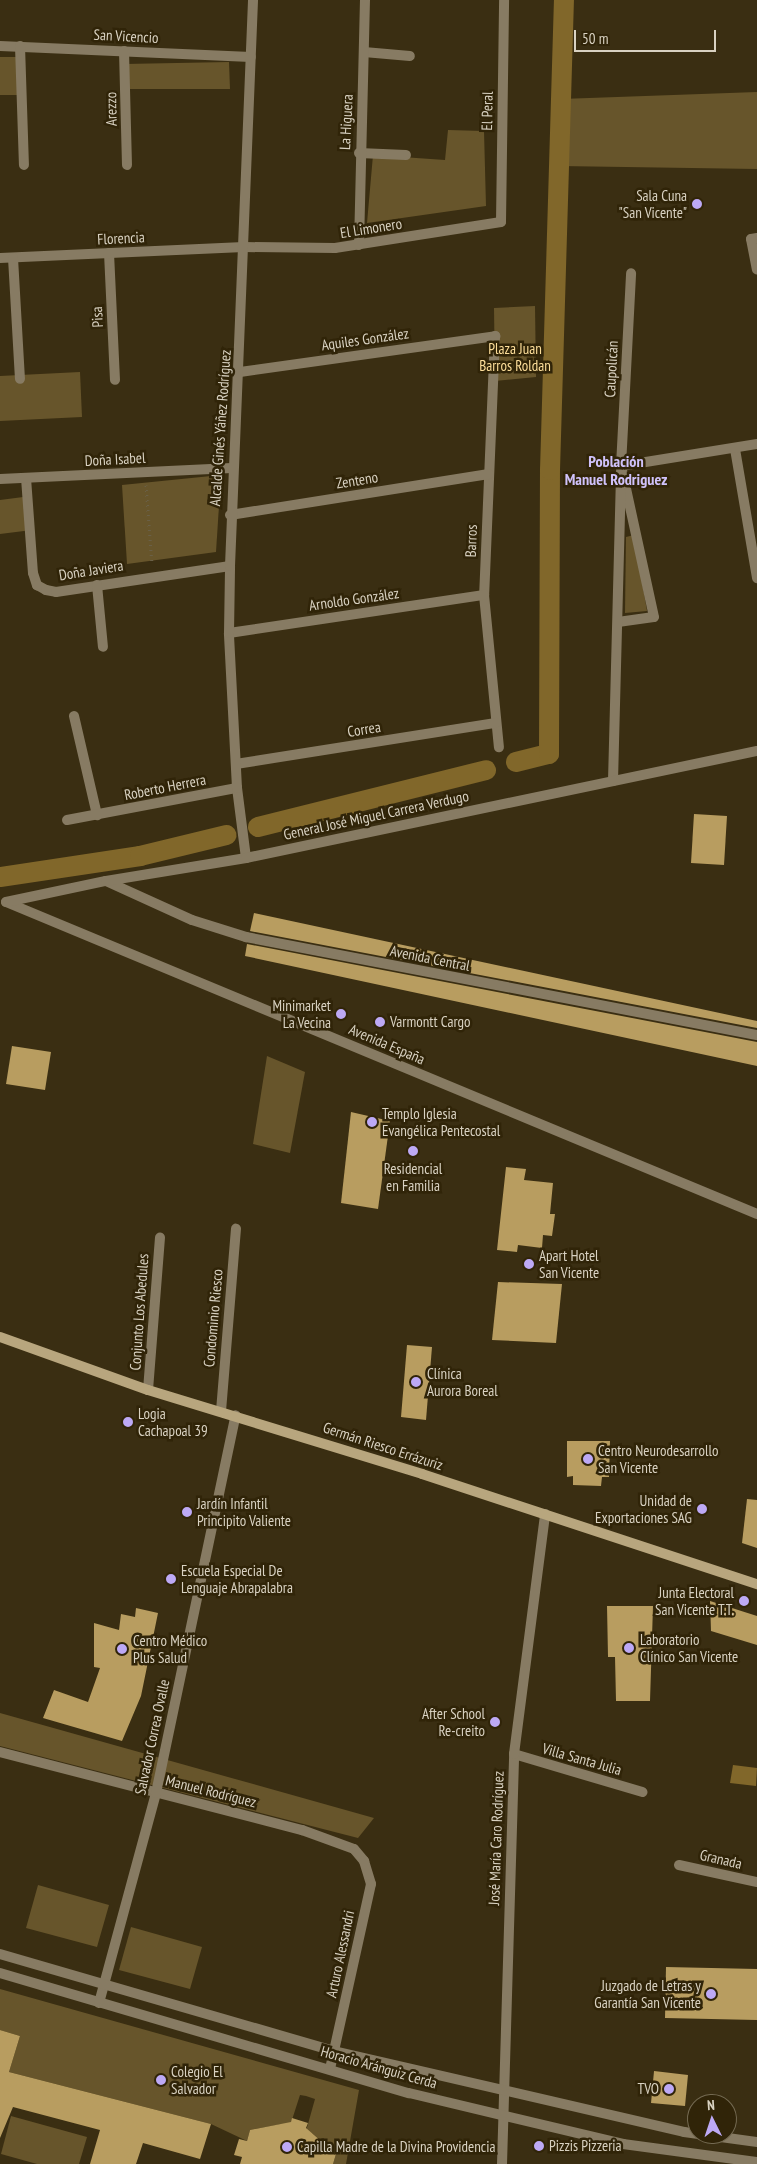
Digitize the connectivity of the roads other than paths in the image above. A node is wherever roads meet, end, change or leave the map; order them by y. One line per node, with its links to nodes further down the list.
1 (253, 0): 8 (street, Alcalde Ginés Yáñez Rodríguez)
2 (365, 0): 7 (street, La Higuera)
3 (504, 0): 14 (street, El Peral)
4 (0, 46): 5 (street, San Vicencio)
5 (20, 46): 6 (street, San Vicencio); 12 (street)
6 (124, 51): 8 (street, San Vicencio); 13 (street, Arezzo)
7 (364, 52): 9 (street); 10 (street, La Higuera)
8 (251, 56): 17 (street, Alcalde Ginés Yáñez Rodríguez)
9 (410, 56)
10 (359, 153): 11 (street); 16 (street, La Higuera)
11 (406, 155)
12 (24, 164)
13 (127, 165)
14 (501, 222): 16 (street, El Limonero)
15 (754, 238): 21 (street)
16 (359, 245): 17 (street, El Limonero)
17 (244, 247): 18 (street, Florencia); 24 (street, Alcalde Ginés Yáñez Rodríguez)
18 (109, 253): 20 (street, Florencia); 26 (street, Pisa)
19 (0, 258): 20 (street, Florencia)
20 (13, 258): 25 (street)
21 (757, 269)
22 (631, 273): 29 (street, Caupolicán)
23 (495, 336): 24 (street, Aquiles González); 31 (street, Barros)
24 (240, 372): 30 (street, Alcalde Ginés Yáñez Rodríguez)
25 (20, 379)
26 (115, 380)
27 (757, 444): 28 (street)
28 (735, 449): 29 (street); 36 (street)
29 (621, 466): 39 (street, Caupolicán); 39 (street, Caupolicán)
30 (232, 468): 32 (street, Doña Isabel); 34 (street, Alcalde Ginés Yáñez Rodríguez)
31 (488, 474): 34 (street, Zenteno); 38 (street, Barros)
32 (26, 478): 33 (street, Doña Isabel); 37 (street, Doña Javiera)
33 (0, 479)
34 (230, 515): 35 (street, Alcalde Ginés Yáñez Rodríguez)
35 (230, 566): 37 (street, Doña Javiera); 40 (street, Alcalde Ginés Yáñez Rodríguez)
36 (757, 578)
37 (97, 585): 41 (street)
38 (484, 595): 40 (street, Arnoldo González); 43 (street, Barros)
39 (618, 622): 47 (street, Caupolicán)
40 (229, 633): 46 (street, Alcalde Ginés Yáñez Rodríguez)
41 (103, 647)
42 (74, 716): 49 (street)
43 (496, 723): 44 (street, Barros); 46 (street, Correa)
44 (499, 746)
45 (757, 751): 47 (street, General José Miguel Carrera Verdugo)
46 (236, 764): 48 (street, Alcalde Ginés Yáñez Rodríguez)
47 (613, 780): 51 (street, General José Miguel Carrera Verdugo)
48 (238, 788): 49 (street, Roberto Herrera); 51 (street, Alcalde Ginés Yáñez Rodríguez)
49 (97, 815): 50 (street, Roberto Herrera)
50 (67, 820)
51 (246, 858): 52 (street, General José Miguel Carrera Verdugo)
52 (106, 881): 53 (street, General José Miguel Carrera Verdugo); 54 (street, Avenida Central)
53 (3, 902): 55 (street, Avenida España)
54 (757, 1036)
55 (757, 1214)
56 (236, 1229): 60 (street, Condominio Riesco)
57 (160, 1237): 59 (street, Conjunto Los Abedules)
58 (0, 1337): 59 (main road, Germán Riesco Errázuriz)
59 (148, 1390): 60 (main road, Germán Riesco Errázuriz)
60 (221, 1410): 61 (main road, Germán Riesco Errázuriz)
61 (236, 1415): 62 (main road, Germán Riesco Errázuriz); 66 (street, Salvador Correa Ovalle)
62 (545, 1514): 63 (main road, Germán Riesco Errázuriz); 65 (street, José María Caro Rodríguez)
63 (757, 1584)
64 (0, 1752): 66 (street, Manuel Rodríguez)
65 (514, 1754): 67 (street, Villa Santa Julia); 77 (street, José María Caro Rodríguez)
66 (156, 1792): 68 (street, Manuel Rodríguez); 73 (street, Salvador Correa Ovalle)
67 (642, 1792)
68 (354, 1849): 75 (street, Arturo Alessandri)
69 (679, 1864): 70 (street, Granada)
70 (757, 1882)
71 (0, 1954): 73 (street, Horacio Aránguiz Cerda)
72 (0, 1973): 74 (street, Horacio Aránguiz Cerda)
73 (103, 1985): 74 (street, Salvador Correa Ovalle); 75 (street, Horacio Aránguiz Cerda)
74 (99, 2003): 76 (street, Horacio Aránguiz Cerda)
75 (334, 2051): 76 (street, Arturo Alessandri); 77 (street, Horacio Aránguiz Cerda)
76 (330, 2069): 78 (street, Horacio Aránguiz Cerda)
77 (502, 2092): 78 (street, José María Caro Rodríguez); 79 (street, Horacio Aránguiz Cerda)
78 (503, 2116): 80 (street, Horacio Aránguiz Cerda); 81 (street, José María Caro Rodríguez)
79 (757, 2142)
80 (757, 2162)
81 (502, 2164)

